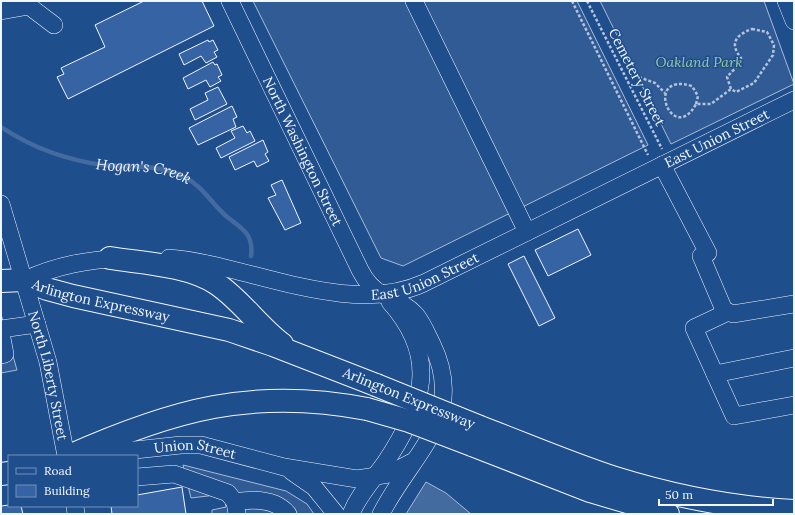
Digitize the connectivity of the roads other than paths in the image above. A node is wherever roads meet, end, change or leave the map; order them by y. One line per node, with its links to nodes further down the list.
1 (230, 1): 14 (street, North Washington Street)
2 (414, 1): 10 (street)
3 (786, 1): 5 (street)
4 (1, 11): 6 (street)
5 (794, 21)
6 (54, 25)
7 (794, 100): 8 (street, East Union Street)
8 (662, 165): 10 (street, East Union Street); 16 (street)
9 (1, 204): 12 (street, North Liberty Street)
10 (527, 232): 14 (street, East Union Street)
11 (110, 258): 12 (street, East Union Street); 14 (street, East Union Street); 20 (main road)
12 (25, 280): 13 (main road); 17 (street, North Liberty Street); 20 (main road, Arlington Expressway)
13 (1, 282)
14 (383, 295): 29 (street, North Washington Street); 32 (street, North Washington Street)
15 (794, 304): 16 (street)
16 (728, 312): 23 (street)
17 (37, 324): 18 (street); 26 (street, North Liberty Street)
18 (1, 329)
19 (1, 333): 21 (street)
20 (296, 354): 25 (main road, Arlington Expressway, bridge)
21 (1, 355)
22 (794, 358): 23 (street)
23 (715, 374): 24 (street)
24 (794, 405)
25 (476, 436): 27 (main road, Arlington Expressway, bridge); 34 (main road, Arlington Expressway); 39 (main road, Arlington Expressway)
26 (66, 455)
27 (72, 455)
28 (90, 455): 30 (street, Union Street)
29 (414, 461): 32 (street, Union Street); 38 (street, North Washington Street)
30 (284, 467): 32 (street, Union Street); 36 (street, Union Street)
31 (138, 477): 33 (street)
32 (374, 478): 37 (street, North Washington Street)
33 (236, 508): 35 (street)
34 (794, 511)
35 (288, 514)
36 (336, 514)
37 (351, 514)
38 (380, 514)
39 (668, 514)

